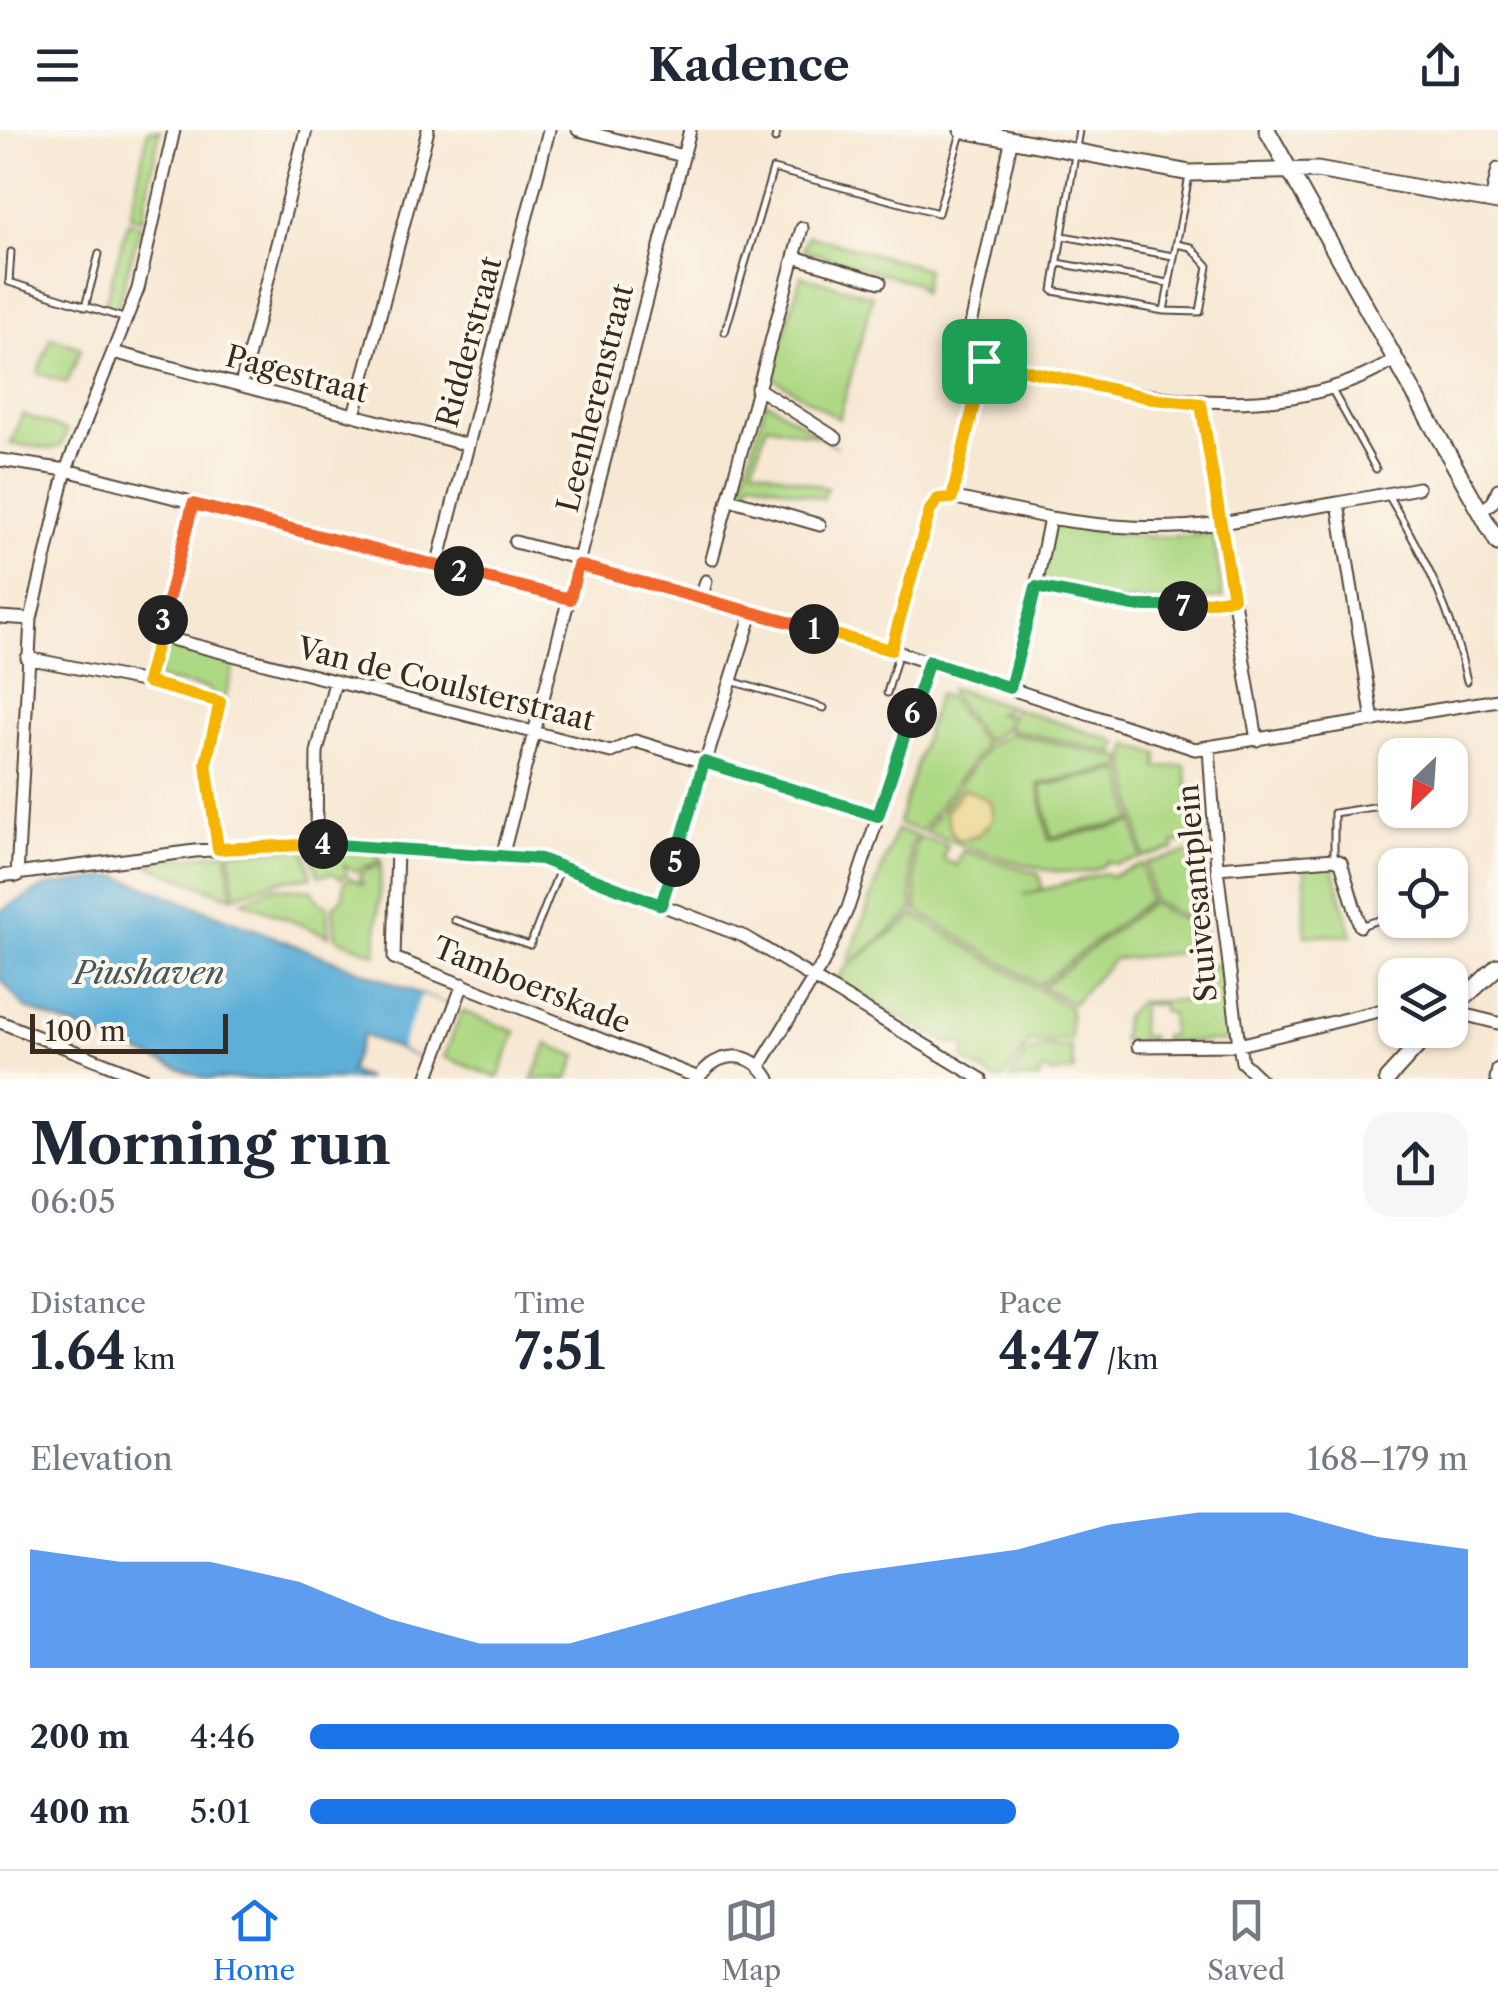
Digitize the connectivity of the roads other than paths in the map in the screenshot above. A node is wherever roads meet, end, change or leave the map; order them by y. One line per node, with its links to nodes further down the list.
1 (174, 130): 31 (street)
2 (306, 130): 36 (street)
3 (428, 130): 40 (street)
4 (550, 130): 42 (street, Ridderstraat)
5 (578, 130): 14 (street)
6 (690, 130): 14 (street, Leenherenstraat)
7 (778, 130): 11 (lane)
8 (962, 130): 12 (street); 32 (lane)
9 (1079, 130): 13 (lane)
10 (1266, 130): 15 (street)
11 (775, 140)
12 (1011, 142): 13 (street); 35 (street)
13 (1078, 154): 17 (street); 20 (lane)
14 (683, 156): 60 (street, Leenherenstraat)
15 (1288, 170): 17 (street); 18 (street); 34 (street)
16 (1498, 170): 18 (street)
17 (1190, 174): 21 (lane)
18 (1494, 202)
19 (802, 228): 25 (street)
20 (1063, 236): 24 (lane); 26 (lane)
21 (1176, 244): 24 (lane); 30 (lane)
22 (10, 252): 29 (lane)
23 (99, 254): 29 (lane)
24 (1174, 256): 28 (lane)
25 (794, 258): 27 (street); 37 (street)
26 (1058, 264): 28 (lane); 30 (lane)
27 (880, 282)
28 (1169, 283): 30 (lane)
29 (85, 307): 31 (lane)
30 (1164, 311)
31 (126, 319): 33 (street)
32 (725, 332)
33 (113, 352): 36 (street, Pagestraat); 45 (street)
34 (1395, 360): 38 (street); 53 (street)
35 (984, 361): 39 (street); 49 (street)
36 (241, 386): 40 (street, Pagestraat)
37 (758, 388): 41 (street); 50 (street)
38 (1332, 390): 39 (street); 44 (lane)
39 (1201, 404): 55 (street)
40 (354, 415): 42 (street, Pagestraat)
41 (836, 438)
42 (468, 445): 61 (street, Ridderstraat)
43 (0, 460): 45 (street)
44 (1376, 468)
45 (66, 470): 51 (street); 69 (street)
46 (1418, 488): 48 (street)
47 (1498, 489): 53 (street)
48 (1388, 495): 52 (street); 74 (lane)
49 (952, 498): 54 (street); 71 (street)
50 (729, 500): 56 (street); 59 (street)
51 (193, 504): 61 (street); 70 (street)
52 (1338, 504): 55 (street); 82 (street)
53 (1481, 511): 58 (street)
54 (1050, 518): 55 (street); 63 (street)
55 (1221, 523): 64 (street)
56 (820, 524)
57 (515, 542): 60 (street, Stuivesantplein)
58 (1498, 543)
59 (712, 559)
60 (579, 562): 65 (street, Leenherenstraat); 66 (street, Stuivesantplein)
61 (437, 566): 65 (street)
62 (706, 581): 66 (street)
63 (1036, 587): 64 (street); 78 (street)
64 (1233, 598): 84 (street)
65 (570, 599): 83 (street, Leenherenstraat)
66 (701, 599): 67 (street, Stuivesantplein)
67 (752, 613): 71 (street, Stuivesantplein); 75 (street)
68 (0, 617): 69 (street)
69 (31, 619): 72 (street)
70 (159, 636): 76 (street); 77 (street, Van de Coulsterstraat)
71 (895, 651): 73 (street, Stuivesantplein); 79 (lane)
72 (27, 658): 76 (street); 97 (street)
73 (929, 661): 78 (street, Stuivesantplein); 88 (street)
74 (1467, 680)
75 (730, 681): 81 (lane); 86 (street)
76 (147, 682): 91 (street)
77 (335, 682): 83 (street, Van de Coulsterstraat); 89 (street)
78 (1010, 688): 85 (street, Stuivesantplein)
79 (887, 693)
80 (1498, 700): 82 (street)
81 (824, 708)
82 (1373, 721): 84 (street)
83 (536, 731): 86 (street, Van de Coulsterstraat); 92 (street, Leenherenstraat)
84 (1257, 740): 85 (street)
85 (1209, 748): 95 (street, Stuivesantplein)
86 (704, 762): 88 (street, Van de Coulsterstraat); 98 (street)
87 (1378, 806): 93 (lane)
88 (878, 816): 103 (street)
89 (316, 844): 90 (street); 91 (street)
90 (398, 846): 92 (street); 104 (street, Tamboerskade)
91 (218, 849): 97 (street)
92 (504, 854): 94 (street)
93 (1334, 859): 95 (street); 101 (street)
94 (561, 867): 98 (street); 99 (lane)
95 (1217, 868): 111 (street, Stuivesantplein)
96 (0, 876): 97 (street)
97 (17, 876)
98 (661, 905): 103 (street)
99 (454, 920)
100 (1378, 920): 101 (lane)
101 (1360, 926)
102 (1498, 966): 105 (street)
103 (815, 978): 113 (street); 119 (street)
104 (463, 984): 116 (street); 117 (street, Tamboerskade)
105 (1468, 993)
106 (1378, 1011): 111 (street)
107 (1468, 1013): 109 (street)
108 (0, 1022): 115 (street)
109 (1498, 1024)
110 (1138, 1046): 111 (street, Stuivesantplein)
111 (1239, 1046): 120 (street)
112 (1415, 1048): 121 (street)
113 (760, 1066): 117 (street); 118 (street)
114 (1498, 1070): 122 (street)
115 (145, 1079)
116 (427, 1079)
117 (698, 1079)
118 (769, 1079)
119 (981, 1079)
120 (1260, 1079)
121 (1387, 1079)
122 (1496, 1079)

